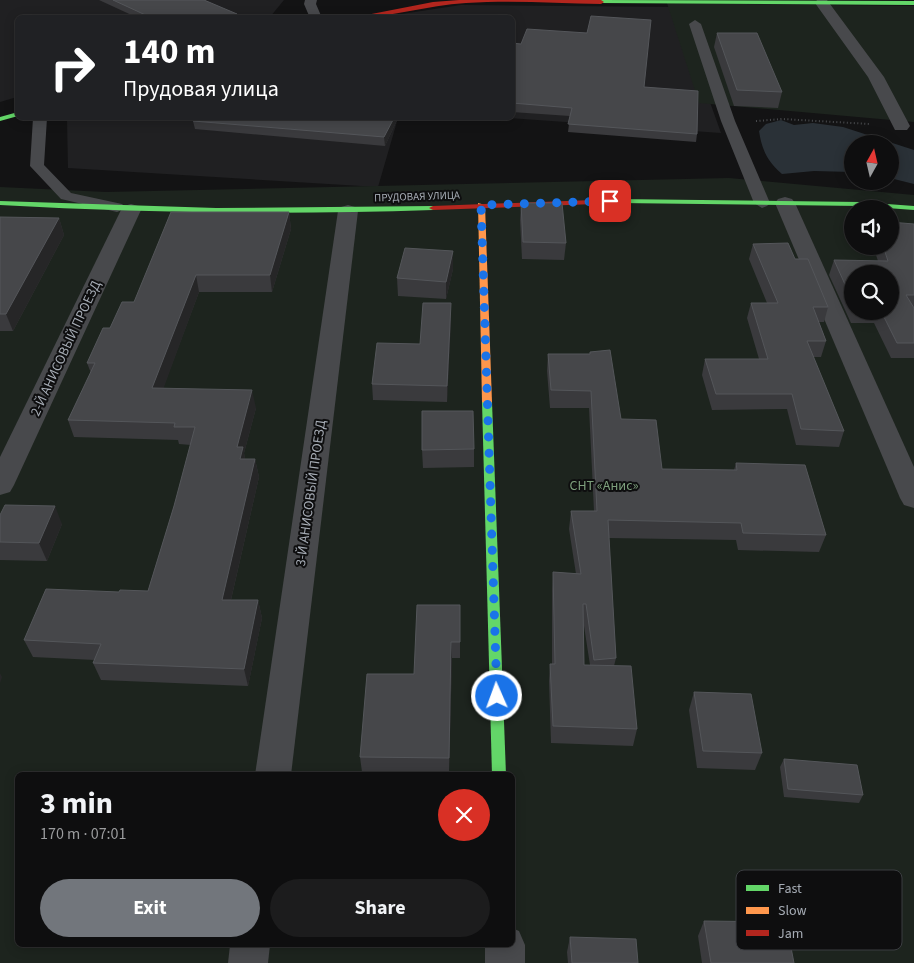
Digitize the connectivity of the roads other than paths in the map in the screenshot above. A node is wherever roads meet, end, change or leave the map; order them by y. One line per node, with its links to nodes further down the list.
1 (311, 0): 4 (lane)
2 (822, 3): 3 (street); 5 (street); 10 (street)
3 (914, 3)
4 (315, 15)
5 (371, 15)
6 (695, 24): 12 (lane)
7 (15, 115): 8 (street)
8 (0, 119)
9 (40, 120): 15 (lane)
10 (900, 126)
11 (0, 203): 15 (street, ПРУДОВАЯ УЛИЦА)
12 (774, 203): 13 (street, ПРУДОВАЯ УЛИЦА); 14 (street, ПРУДОВАЯ УЛИЦА); 18 (street)
13 (481, 205): 16 (street, ПРУДОВАЯ УЛИЦА); 20 (street)
14 (914, 208)
15 (131, 210): 16 (street, ПРУДОВАЯ УЛИЦА); 17 (street, 2-Й АНИСОВЫЙ ПРОЕЗД)
16 (348, 211): 19 (street, 3-Й АНИСОВЫЙ ПРОЕЗД)
17 (0, 485)
18 (914, 498)
19 (273, 772)
20 (499, 772)
21 (250, 947): 23 (street)
22 (505, 947): 24 (street)
23 (248, 963)
24 (505, 963)

